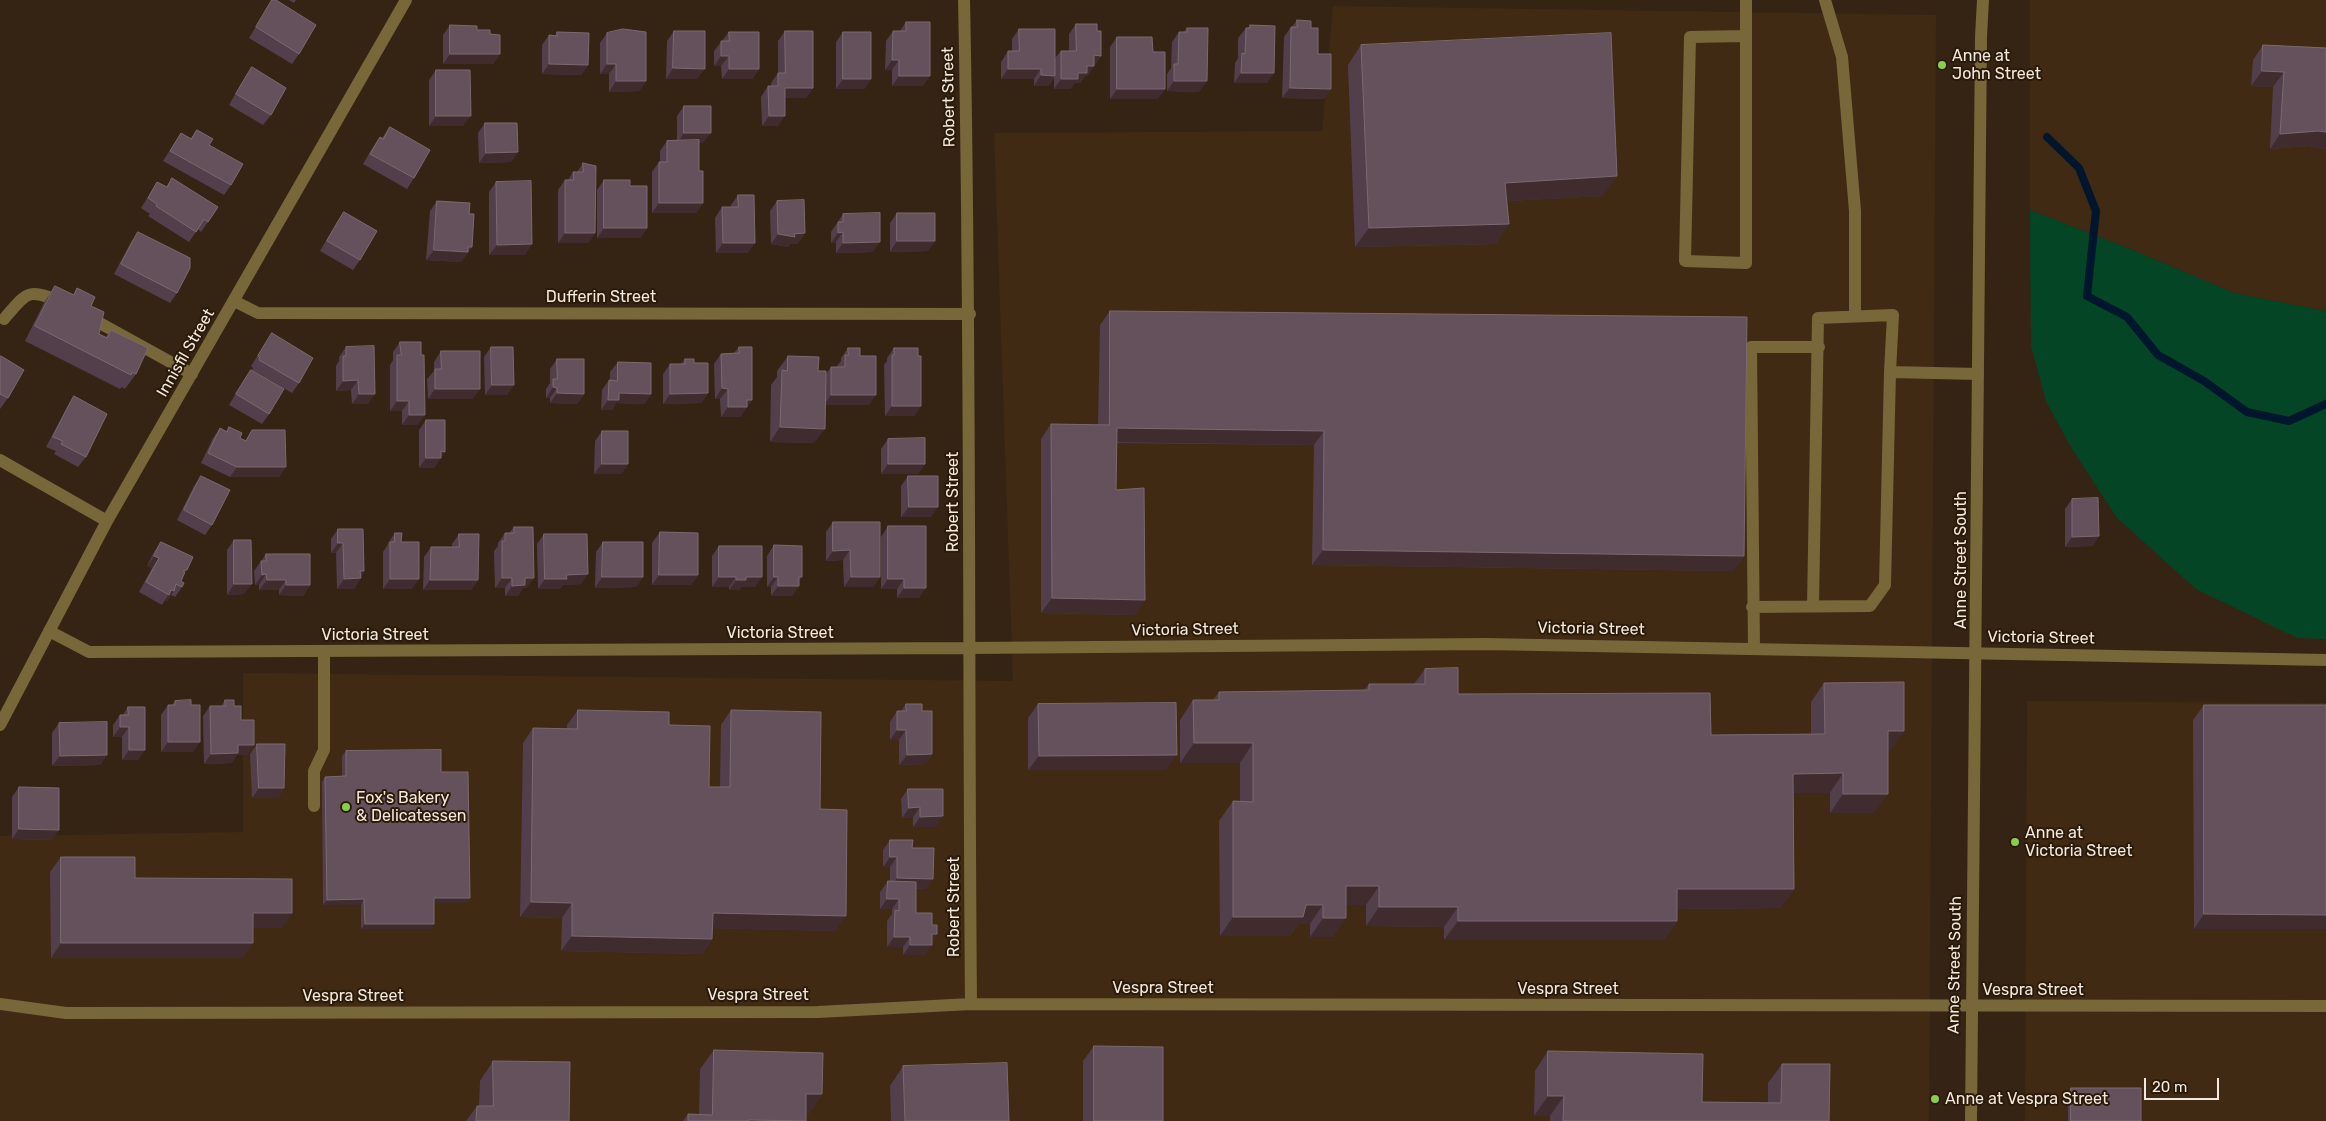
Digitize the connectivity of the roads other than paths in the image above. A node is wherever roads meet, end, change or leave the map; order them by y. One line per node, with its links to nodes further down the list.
1 (406, 0): 7 (street, Innisfil Street)
2 (964, 0): 10 (street, Robert Street)
3 (1746, 0): 6 (street)
4 (1825, 0): 11 (street)
5 (1983, 0): 16 (street, Anne Street South)
6 (1745, 36): 6 (street)
7 (234, 301): 10 (street, Dufferin Street); 15 (street, Innisfil Street)
8 (66, 305): 12 (street)
9 (84, 314): 15 (street)
10 (970, 314): 22 (street, Robert Street)
11 (1855, 316): 13 (street); 14 (street)
12 (4, 319)
13 (1819, 347): 19 (street); 20 (street)
14 (1890, 372): 16 (street); 19 (street)
15 (192, 374): 18 (street, Innisfil Street)
16 (1978, 374): 25 (street, Anne Street South)
17 (0, 460): 18 (street)
18 (108, 521): 21 (street, Innisfil Street)
19 (1813, 606): 20 (street)
20 (1752, 607): 23 (street)
21 (50, 631): 24 (street, Victoria Street); 27 (street, Innisfil Street)
22 (968, 648): 23 (street, Victoria Street); 24 (street, Victoria Street); 30 (street, Robert Street)
23 (1754, 648): 25 (street, Victoria Street)
24 (324, 651): 28 (street)
25 (1976, 653): 26 (street, Victoria Street); 32 (street, Anne Street South)
26 (2326, 660)
27 (0, 725)
28 (314, 806)
29 (0, 1004): 30 (street, Vespra Street)
30 (971, 1004): 32 (street, Vespra Street)
31 (2326, 1006): 32 (street, Vespra Street)
32 (1971, 1007): 33 (street, Anne Street South)
33 (1971, 1121)

